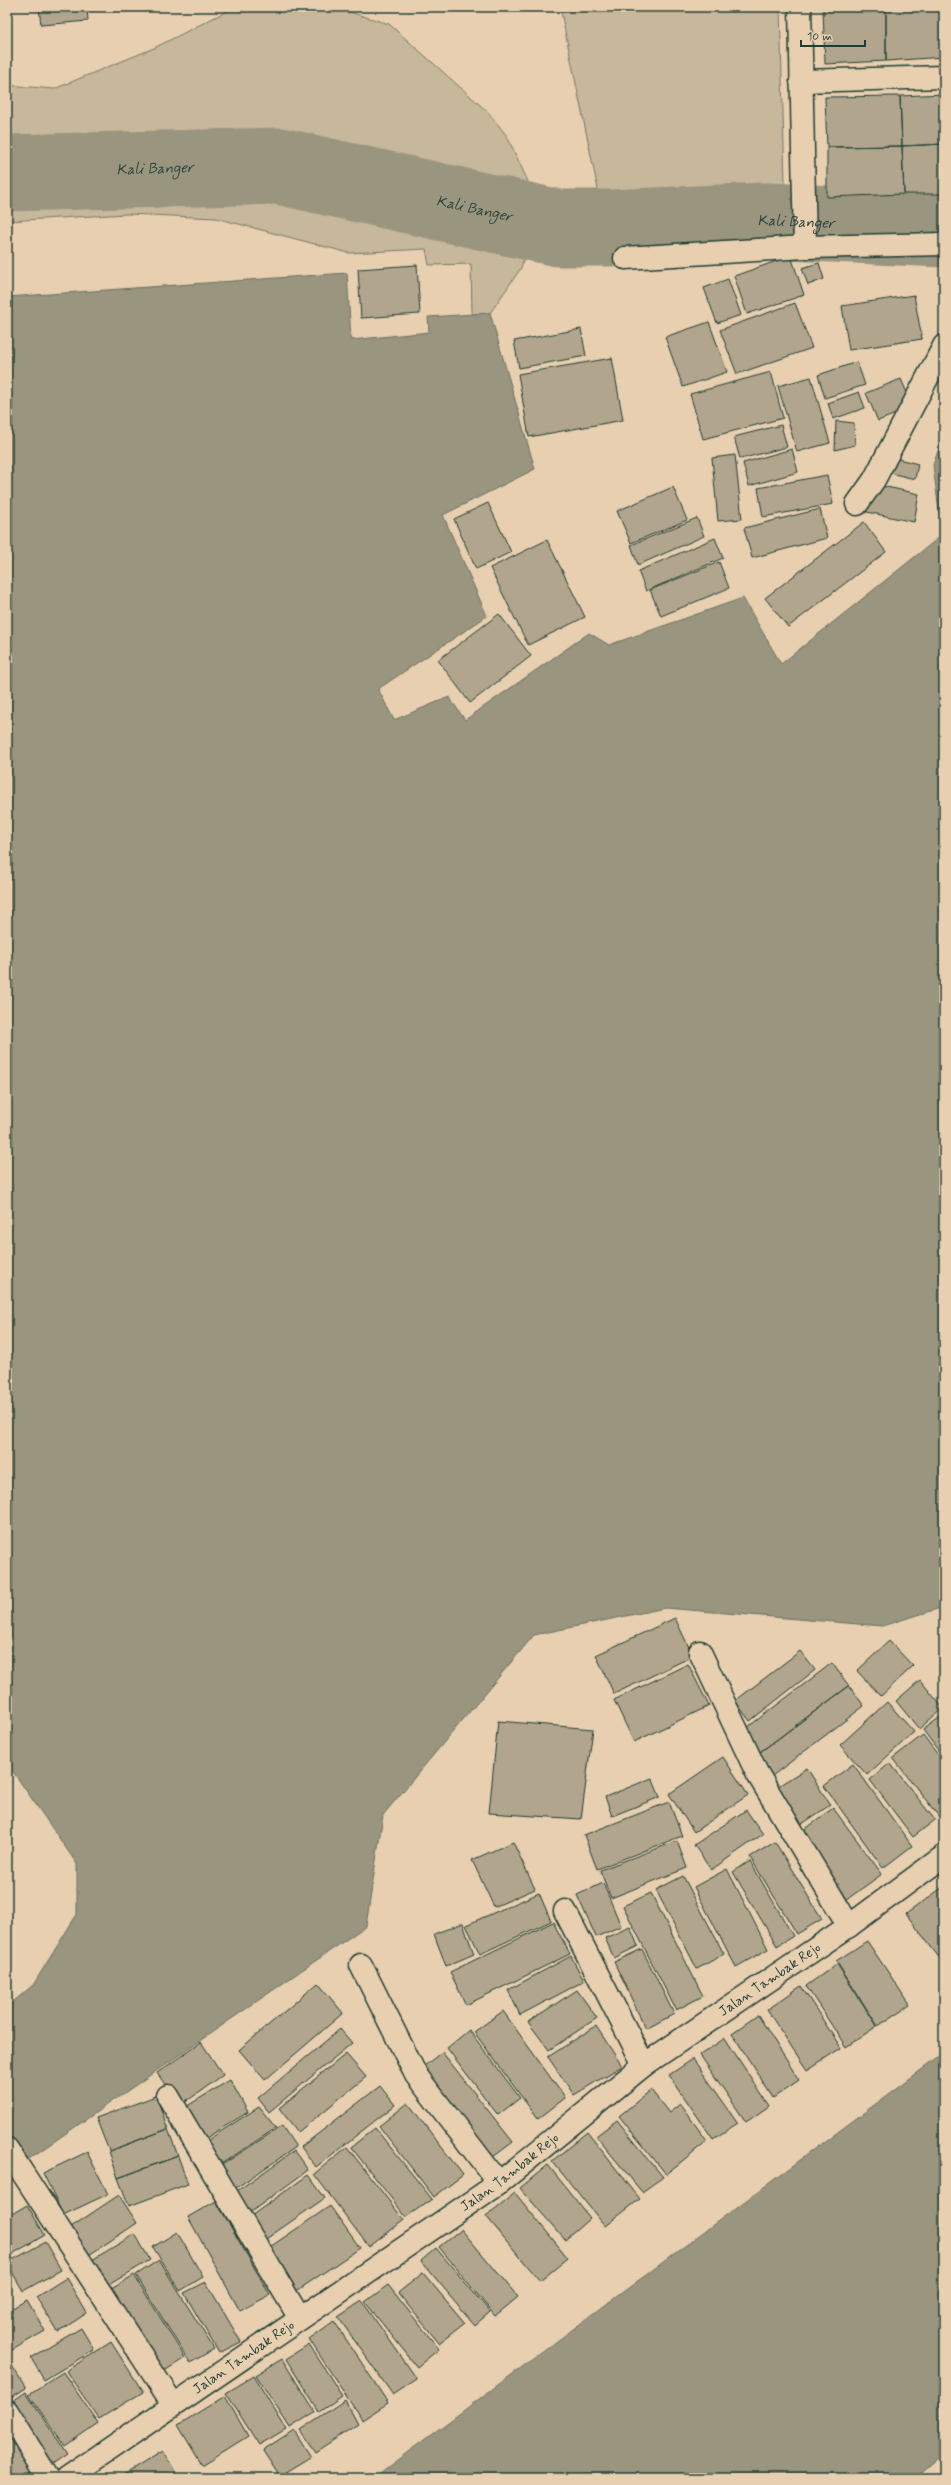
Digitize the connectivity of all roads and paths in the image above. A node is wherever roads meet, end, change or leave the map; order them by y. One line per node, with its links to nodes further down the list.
1 (800, 7): 3 (street)
2 (944, 77): 3 (street)
3 (801, 81): 5 (street)
4 (944, 244): 5 (street)
5 (805, 247): 6 (street)
6 (625, 258)
7 (944, 346): 8 (street)
8 (857, 504)
9 (700, 1652): 12 (street)
10 (944, 1856): 12 (street, Jalan Tambak Rejo)
11 (565, 1911): 14 (street)
12 (848, 1926): 14 (street, Jalan Tambak Rejo)
13 (361, 1965): 17 (street)
14 (644, 2065): 17 (street, Jalan Tambak Rejo)
15 (168, 2096): 18 (street)
16 (7, 2148): 19 (street)
17 (499, 2183): 18 (street, Jalan Tambak Rejo)
18 (299, 2317): 19 (street, Jalan Tambak Rejo)
19 (173, 2404): 22 (street, Jalan Tambak Rejo)
20 (7, 2411): 21 (street)
21 (48, 2478)
22 (67, 2478)

